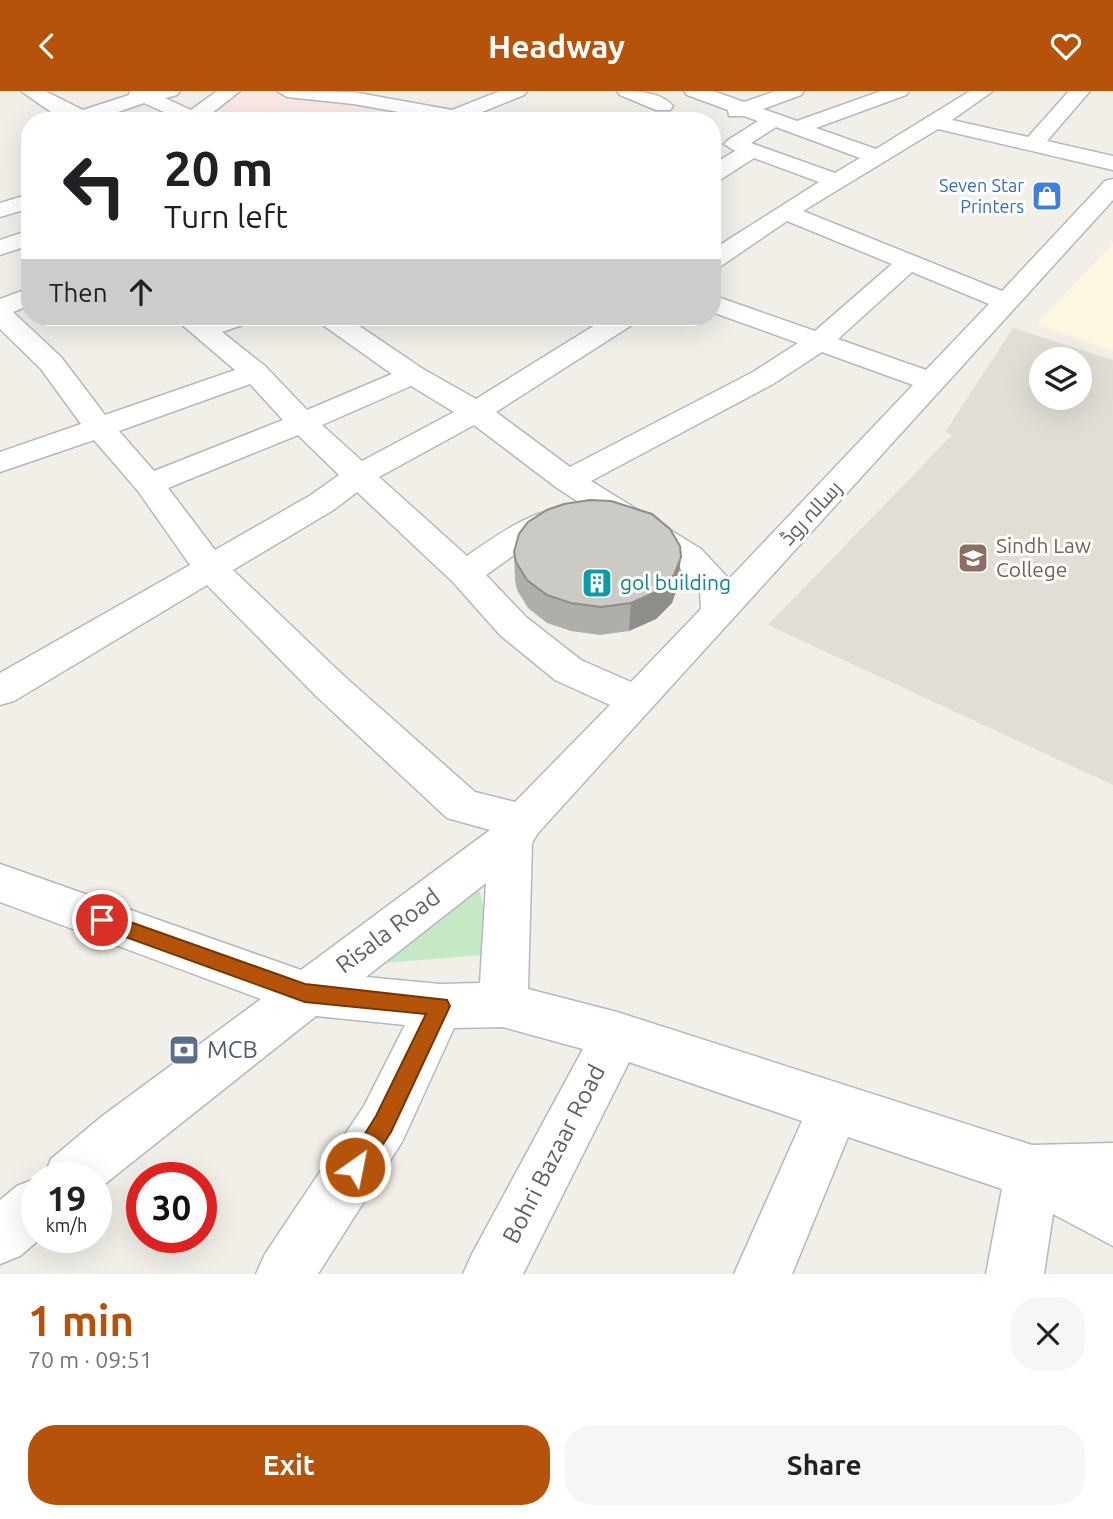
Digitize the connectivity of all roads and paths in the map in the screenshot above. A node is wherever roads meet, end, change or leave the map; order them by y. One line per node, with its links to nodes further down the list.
1 (32, 91): 15 (street)
2 (170, 91): 12 (street)
3 (230, 91): 18 (street)
4 (287, 91): 19 (street)
5 (517, 91): 20 (street)
6 (627, 91): 13 (street)
7 (694, 91): 14 (street)
8 (794, 91): 14 (street)
9 (899, 91): 24 (street)
10 (983, 91): 23 (street)
11 (1080, 91): 25 (street)
12 (139, 93): 16 (street); 17 (street)
13 (663, 106)
14 (746, 109): 21 (street); 22 (street)
15 (63, 112)
16 (92, 112)
17 (175, 112)
18 (198, 112)
19 (420, 112)
20 (469, 112)
21 (721, 117)
22 (773, 120): 24 (street); 26 (street)
23 (935, 123): 25 (street); 27 (street)
24 (796, 128): 27 (street)
25 (1033, 143): 28 (street)
26 (750, 151): 29 (street); 30 (street)
27 (879, 157): 30 (street)
28 (1113, 163)
29 (721, 169)
30 (837, 181): 34 (street)
31 (1113, 186): 42 (street, رسالہ روڈ)
32 (21, 204): 33 (street)
33 (0, 210)
34 (785, 212): 36 (street); 40 (street)
35 (724, 227): 36 (street)
36 (747, 236): 39 (street)
37 (21, 240): 38 (street)
38 (0, 248)
39 (721, 255)
40 (909, 262): 42 (street); 49 (street)
41 (21, 300): 44 (street)
42 (1007, 302): 52 (street, رسالہ روڈ)
43 (721, 306): 49 (street)
44 (0, 308)
45 (0, 314): 55 (street)
46 (199, 326): 50 (street)
47 (343, 326): 51 (street)
48 (612, 326): 53 (street)
49 (821, 340): 52 (street); 58 (street)
50 (255, 372): 54 (street); 55 (street)
51 (413, 375): 53 (street); 54 (street)
52 (932, 382): 63 (street, رسالہ روڈ)
53 (476, 412): 57 (street); 58 (street)
54 (302, 423): 57 (street); 59 (street)
55 (98, 426): 56 (street); 59 (street)
56 (0, 463)
57 (359, 475): 61 (street); 62 (street)
58 (568, 481): 60 (street)
59 (149, 484): 61 (street)
60 (619, 512): 62 (street); 63 (street)
61 (210, 568): 64 (street); 66 (street)
62 (465, 574): 65 (street)
63 (719, 613): 65 (street, رسالہ روڈ)
64 (0, 691)
65 (637, 701): 66 (street, رسالہ روڈ)
66 (516, 830): 68 (street, Risala Road); 69 (street)
67 (0, 883): 68 (street)
68 (305, 993): 70 (street); 73 (street, Risala Road)
69 (503, 1005): 70 (street); 71 (street)
70 (440, 1006): 79 (street)
71 (617, 1035): 72 (street); 80 (street, Bohri Bazaar Road)
72 (835, 1105): 75 (street); 81 (street)
73 (90, 1162)
74 (1113, 1170): 75 (street)
75 (1032, 1172): 76 (street); 82 (street)
76 (1113, 1218)
77 (21, 1219): 78 (street)
78 (0, 1237)
79 (285, 1274)
80 (492, 1274)
81 (763, 1274)
82 (1015, 1274)

